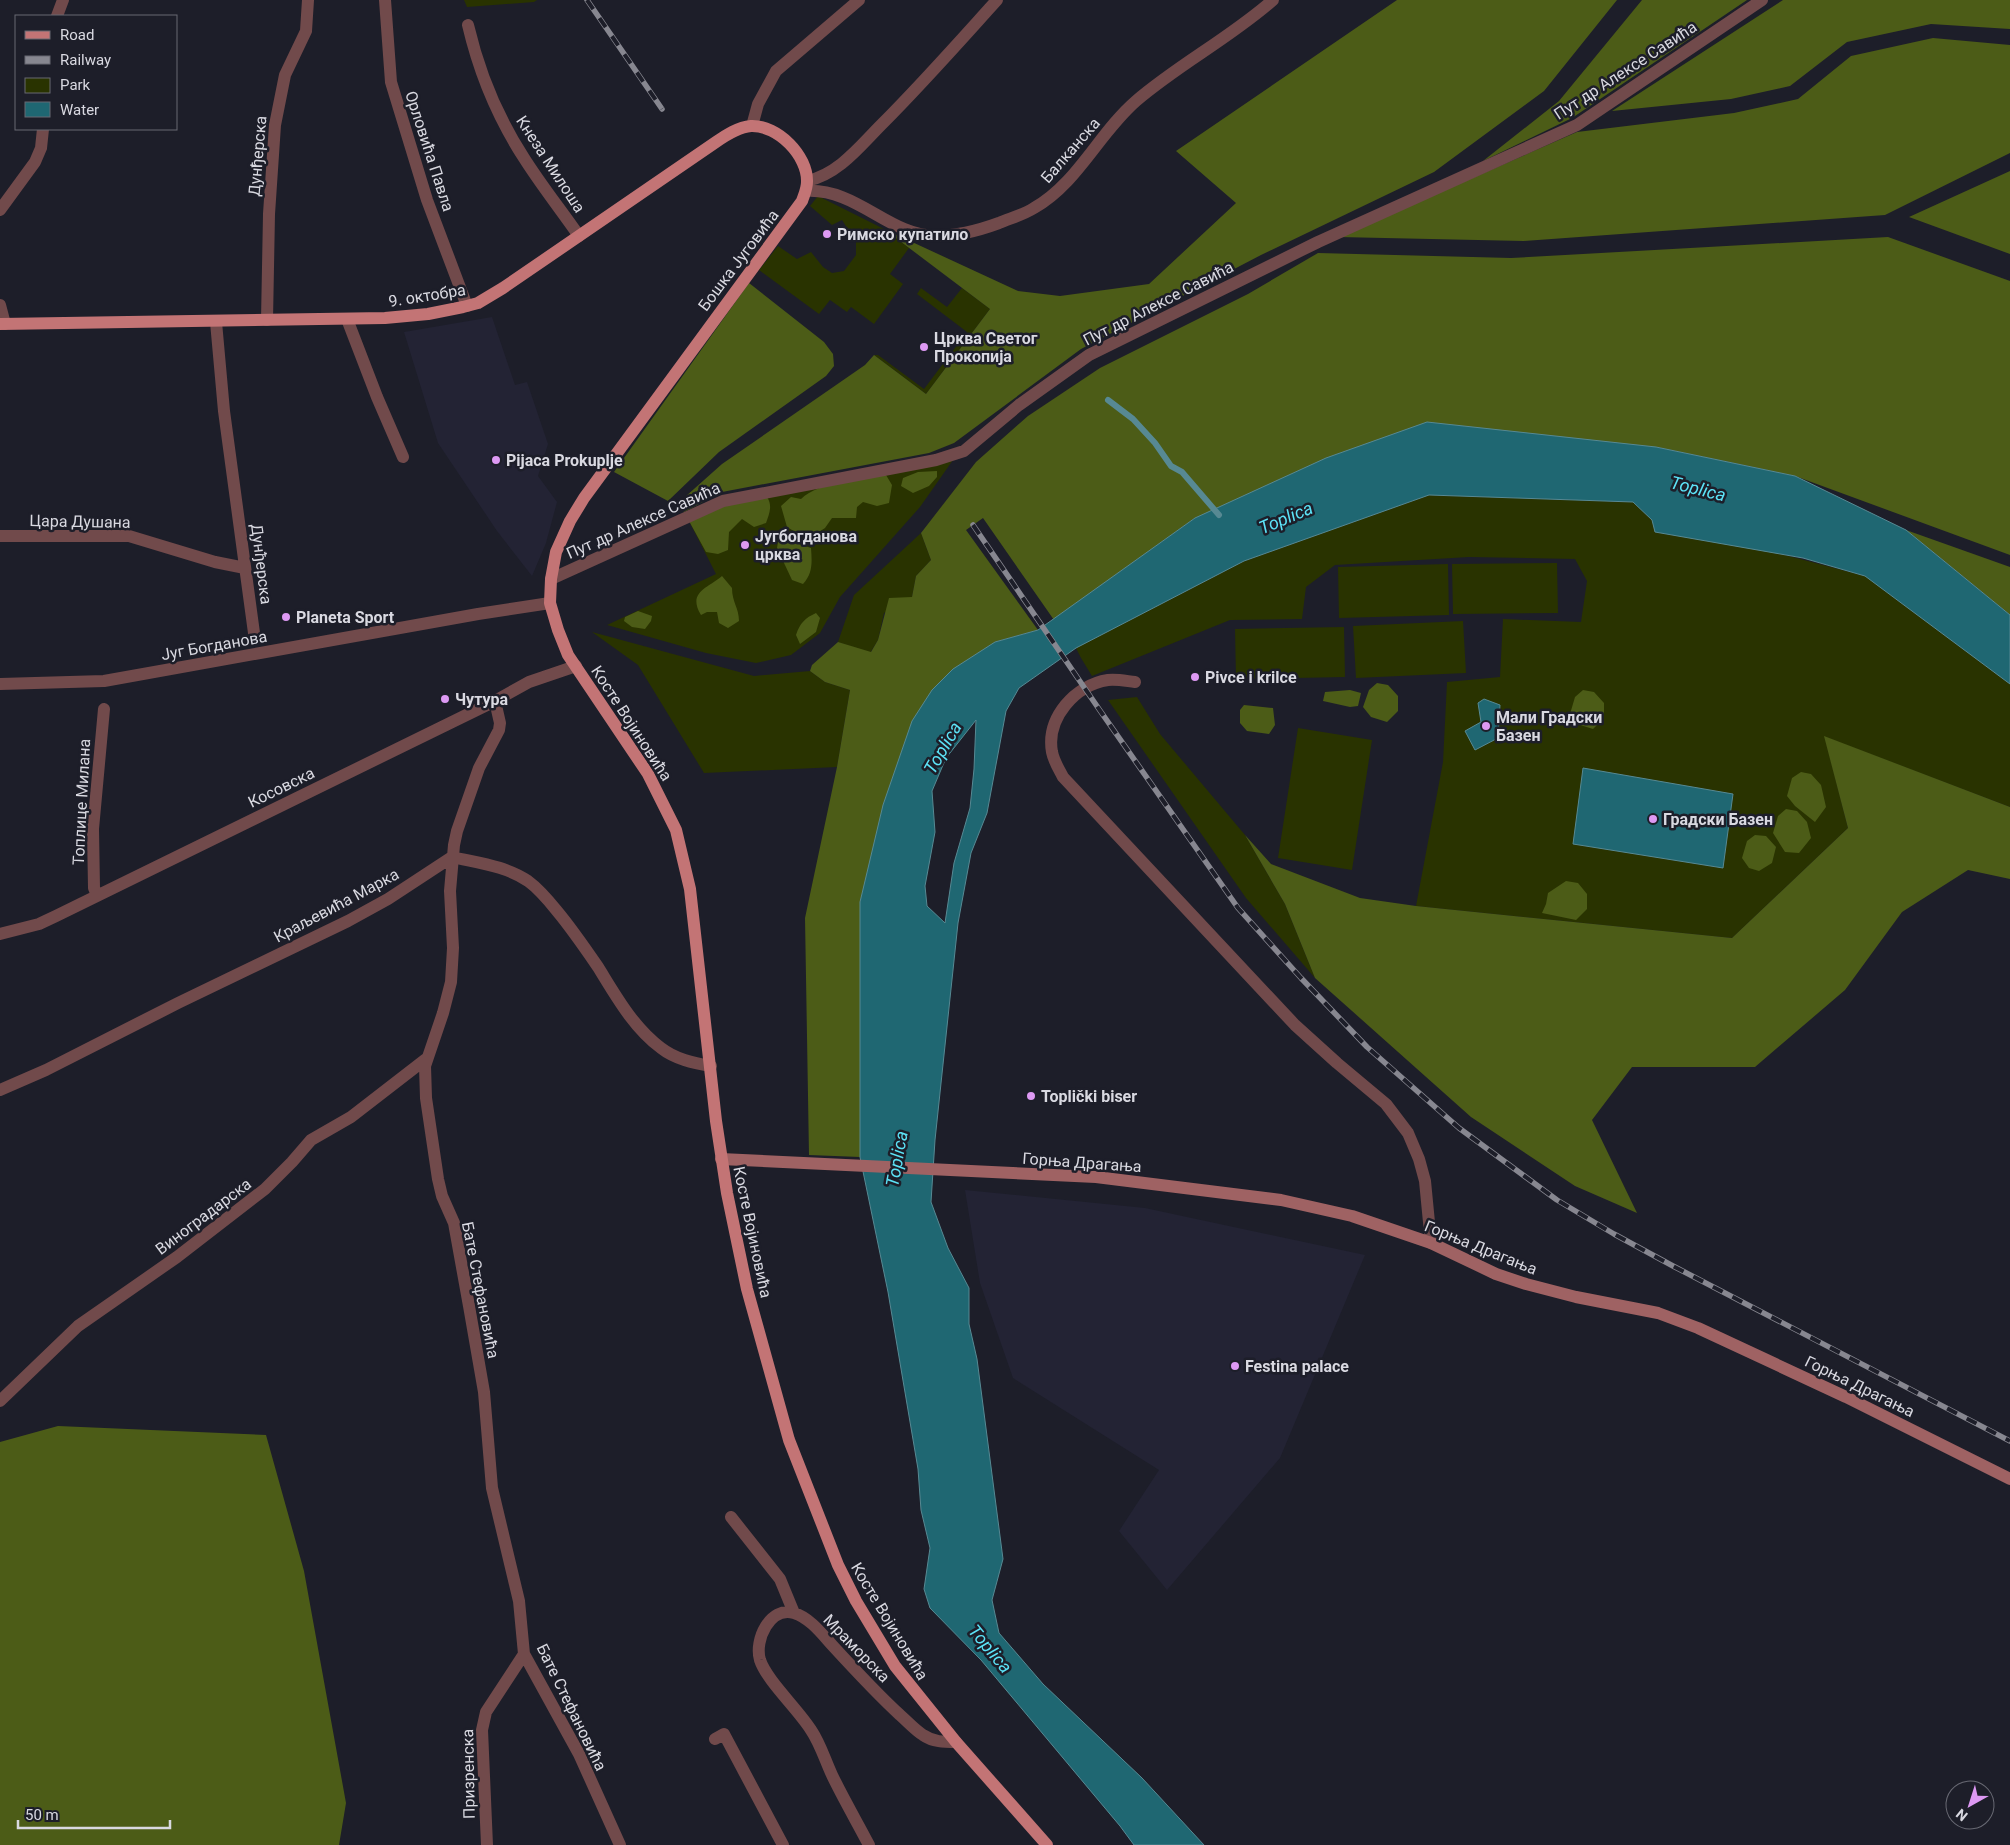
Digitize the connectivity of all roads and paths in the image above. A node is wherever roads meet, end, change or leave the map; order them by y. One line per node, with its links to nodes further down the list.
1 (63, 0): 8 (street)
2 (308, 0): 18 (street, Дунђерска)
3 (385, 0): 16 (street, Орловића Павла)
4 (858, 0): 10 (street)
5 (997, 0): 12 (street)
6 (1273, 0): 12 (street, Балканска)
7 (1762, 0): 24 (street, Пут др Алексе Савића)
8 (57, 15)
9 (468, 25): 14 (street, Кнеза Милоша)
10 (752, 126): 12 (main road); 14 (main road, 9. октобра)
11 (43, 130): 13 (street)
12 (806, 186): 24 (main road, Бошка Југовића)
13 (0, 210)
14 (579, 236): 16 (main road, 9. октобра)
15 (0, 305): 20 (street)
16 (467, 306): 17 (main road, 9. октобра)
17 (347, 319): 18 (main road, 9. октобра); 21 (street)
18 (267, 320): 19 (main road, 9. октобра)
19 (216, 322): 20 (main road, 9. октобра); 23 (street, Дунђерска)
20 (2, 324)
21 (403, 457)
22 (0, 536): 23 (street, Цара Душана)
23 (245, 568): 26 (street, Дунђерска)
24 (551, 579): 25 (main road, Косте Војиновића)
25 (550, 603): 27 (main road, Косте Војиновића); 29 (street, Југ Богданова)
26 (254, 633)
27 (576, 666): 30 (street, Косовска); 36 (main road, Косте Војиновића)
28 (1135, 682): 39 (street)
29 (0, 684)
30 (495, 701): 32 (street, Бате Стефановића); 33 (street, Косовска)
31 (104, 709): 33 (street, Топлице Милана)
32 (452, 857): 35 (street, Бате Стефановића); 36 (street); 37 (street, Краљевића Марка)
33 (97, 896): 34 (street, Косовска)
34 (0, 934)
35 (426, 1059): 40 (street, Виноградарска); 44 (street, Бате Стефановића)
36 (711, 1066): 38 (main road, Косте Војиновића)
37 (0, 1090)
38 (721, 1159): 39 (street, Горња Драгања); 46 (main road, Косте Војиновића)
39 (1431, 1243): 41 (street, Горња Драгања)
40 (0, 1401)
41 (2010, 1479)
42 (731, 1517): 43 (street)
43 (794, 1613): 46 (street, Мраморска); 50 (street)
44 (524, 1654): 47 (street, Призренска); 48 (street, Бате Стефановића)
45 (715, 1739): 49 (street)
46 (956, 1742): 51 (main road, Косте Војиновића)
47 (487, 1845)
48 (620, 1845)
49 (783, 1845)
50 (869, 1845)
51 (1047, 1845)

